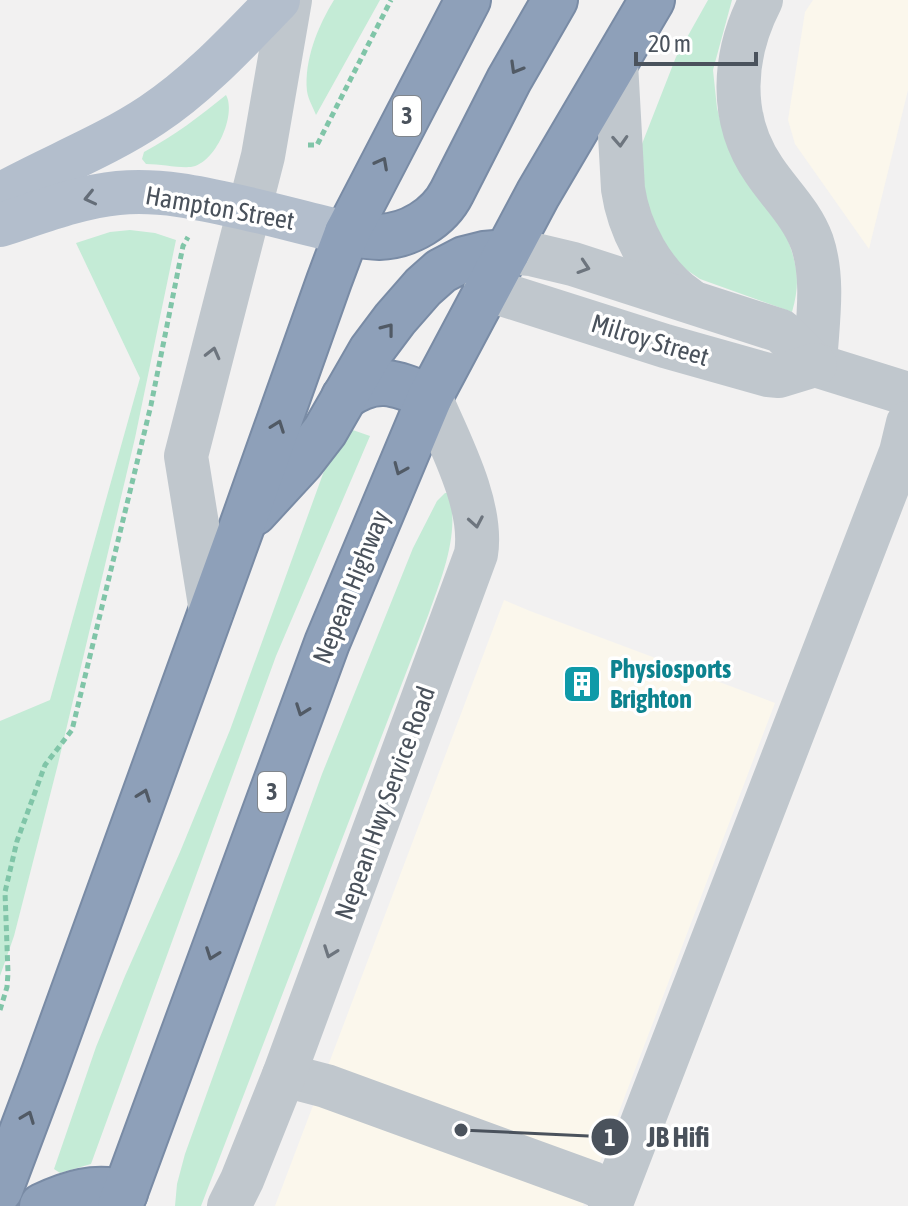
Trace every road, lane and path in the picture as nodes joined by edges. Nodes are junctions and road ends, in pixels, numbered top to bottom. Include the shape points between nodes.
1 (278, 0) edge
2 (290, 0) edge
3 (468, 0) edge
4 (555, 0) edge
5 (609, 0) edge
6 (652, 0) edge
7 (761, 0) edge
8 (623, 51) junction
9 (0, 195) edge
10 (250, 209) junction
11 (0, 225) edge
12 (347, 233) junction
13 (185, 241) dead end
14 (497, 270) junction
15 (441, 271) junction
16 (692, 302) junction
17 (815, 365) junction
18 (908, 394) edge
19 (344, 397) junction
20 (430, 397) junction
21 (908, 423) edge
22 (242, 526) junction
23 (211, 611) junction
24 (0, 1010) edge
25 (284, 1075) junction
26 (0, 1190) edge
27 (612, 1199) edge
28 (126, 1202) edge
29 (42, 1206) edge
30 (229, 1206) edge

1 - 9 main road via 225,55 161,109
2 - 10 street
12 -> 3 highway, 3
4 -> 12 highway via 441,209 392,235
5 - 8 highway
6 - 8 highway, Nepean Highway / 3
7 - 17 street via 743,44 738,102 759,162 794,208 817,258
8 - 14 highway, Nepean Highway / 3
8 -> 16 street via 623,189 630,218 660,273
10 -> 11 main road, Hampton Street via 180,195 127,192 76,201
10 - 12 main road, Hampton Street
23 -> 10 street via 186,456
12 - 15 highway
22 -> 12 highway, 3
13 - 24 path via 72,730 45,765 14,854 5,892 8,973
14 - 15 highway
14 -> 16 street, Milroy Street via 531,254
14 - 17 street, Milroy Street via 665,346 768,375
14 - 20 highway, Nepean Highway / 3
19 -> 15 highway via 379,339
16 - 17 street, Milroy Street via 781,331
17 - 18 street, Milroy Street
19 - 20 highway via 386,382
19 - 22 highway via 314,447
20 -> 25 street, Nepean Hwy Service Road via 474,511 476,554
20 -> 28 highway, Nepean Highway / 3 via 327,643
21 - 27 street
22 - 23 highway, 3
26 -> 23 highway, 3
25 - 27 street via 577,1177
25 - 30 street, Nepean Hwy Service Road
28 - 29 highway via 109,1189 84,1190

